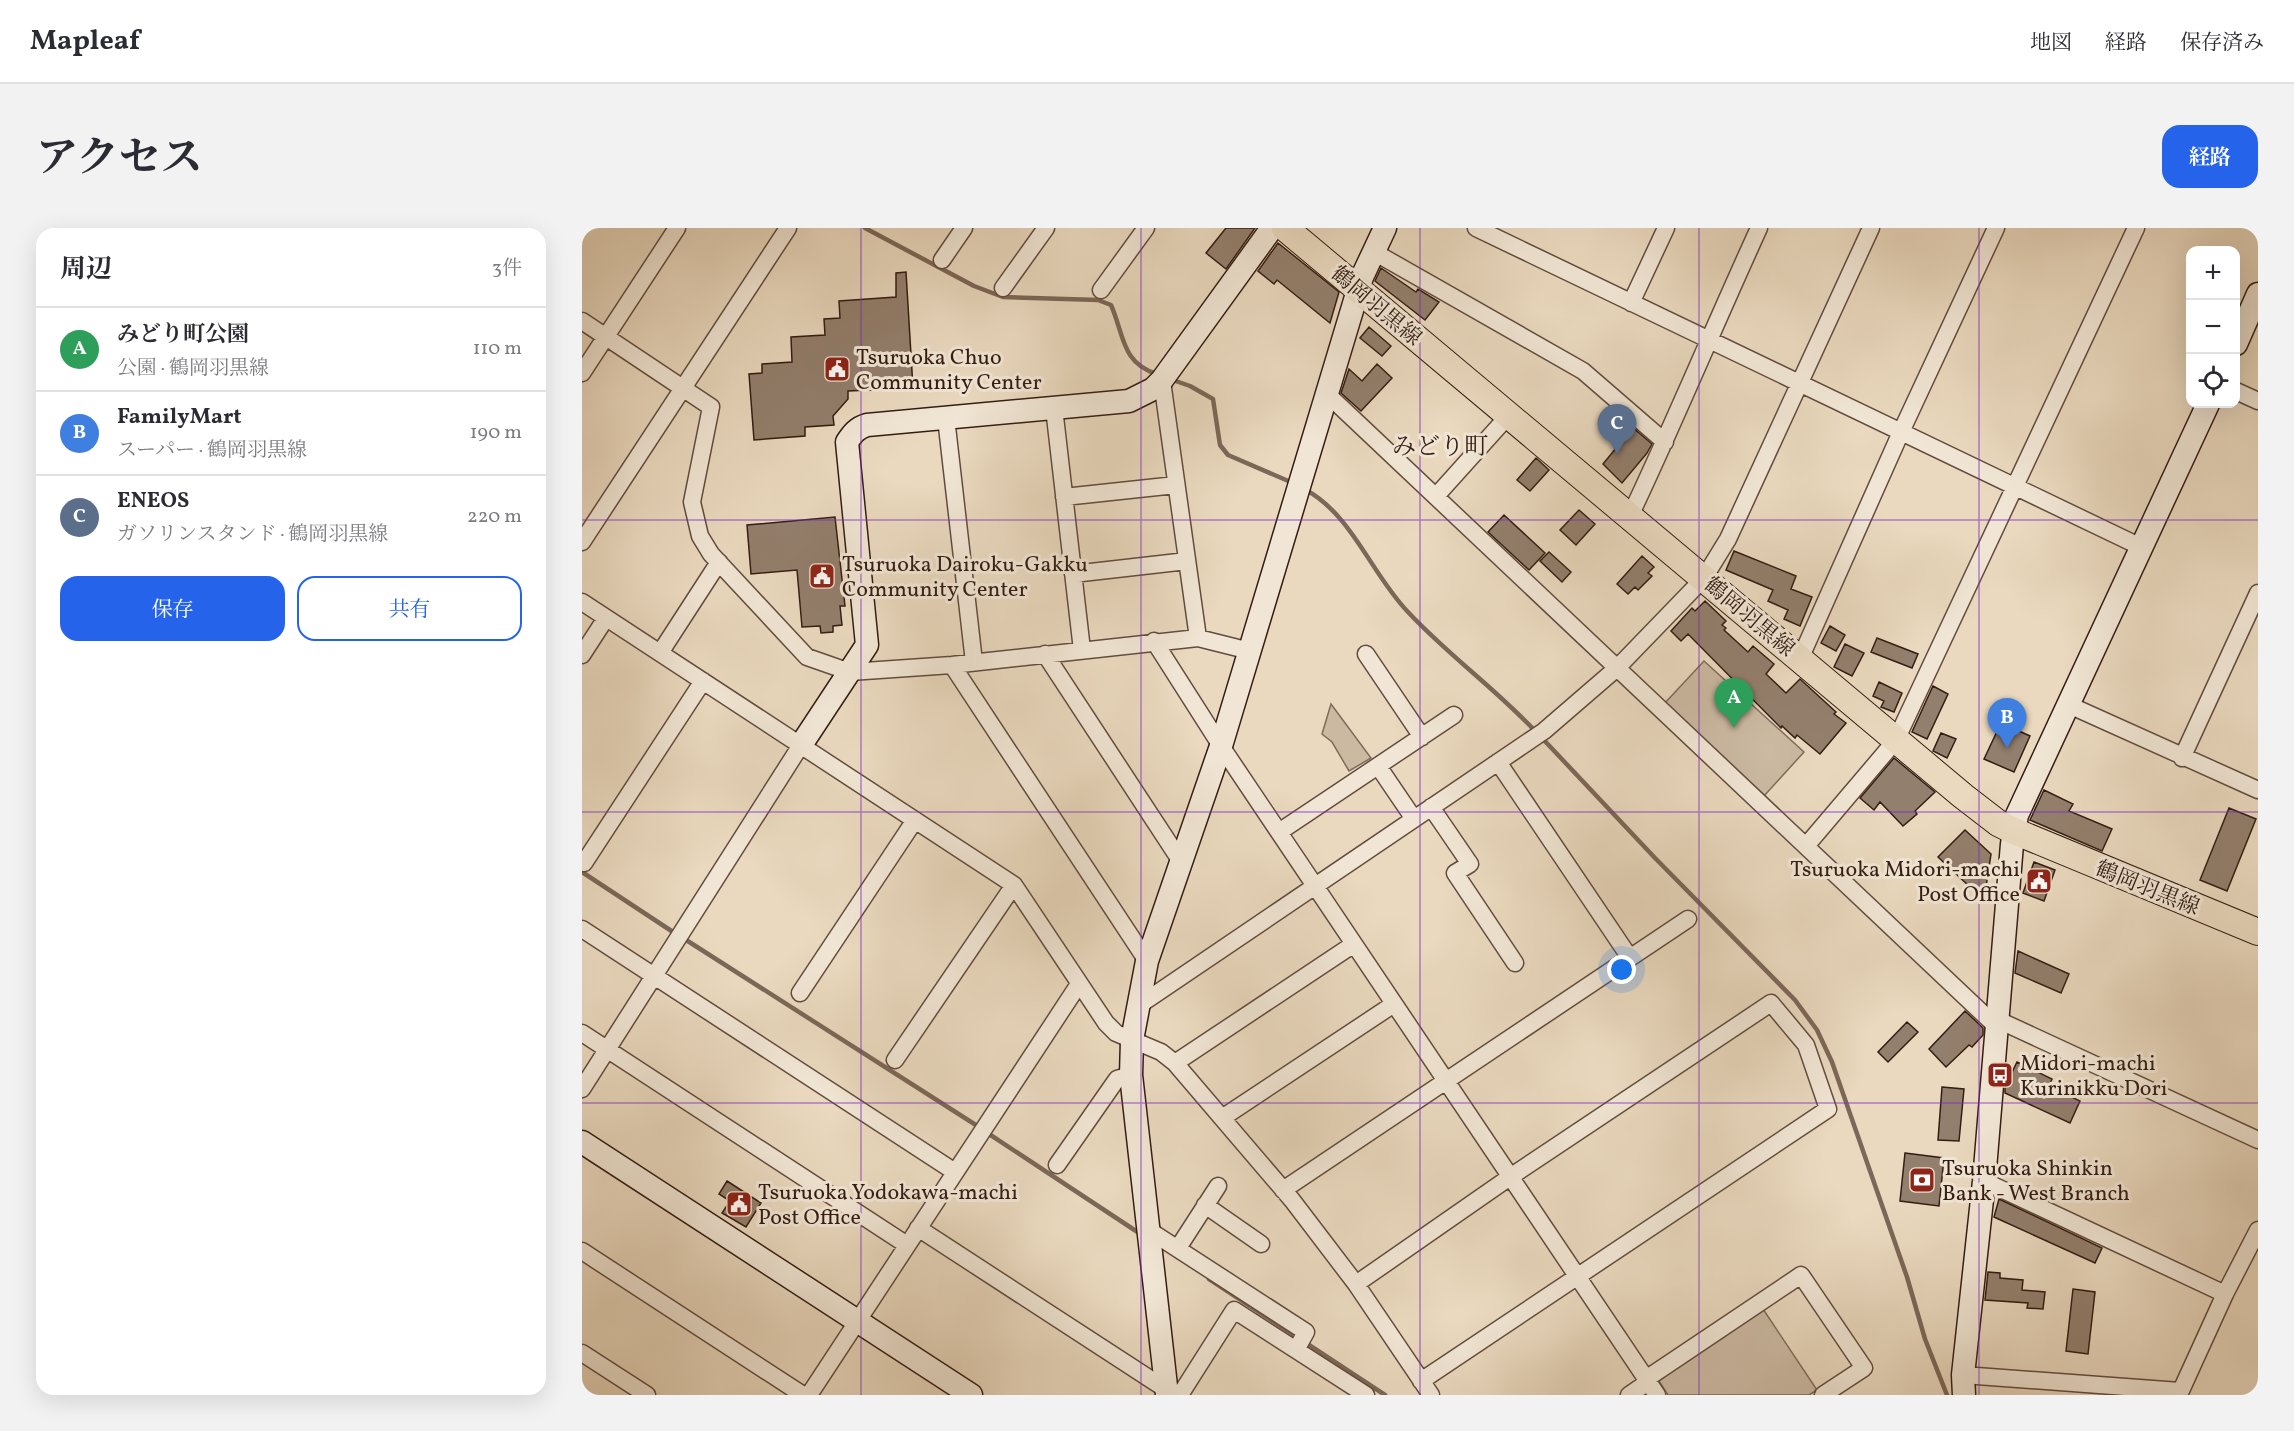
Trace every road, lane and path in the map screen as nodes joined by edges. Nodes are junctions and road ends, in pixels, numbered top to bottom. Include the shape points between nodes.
1 (677, 228) edge
2 (788, 228) edge
3 (964, 228) edge
4 (1046, 228) edge
5 (1146, 228) edge
6 (1272, 228) edge
7 (1285, 228) edge
8 (1385, 228) edge
9 (1476, 228) edge
10 (1666, 228) edge
11 (1759, 228) edge
12 (1871, 228) edge
13 (1996, 228) edge
14 (2136, 228) edge
15 (1374, 252) junction
16 (942, 260) dead end
17 (1003, 288) dead end
18 (1101, 290) dead end
19 (1359, 290) junction
20 (2258, 294) edge
21 (1632, 303) junction
22 (582, 321) edge
23 (2240, 333) edge
24 (606, 337) junction
25 (1708, 340) junction
26 (582, 373) edge
27 (1165, 376) junction
28 (1798, 383) junction
29 (683, 388) junction
30 (1326, 393) junction
31 (2240, 393) edge
32 (2258, 401) edge
33 (1054, 408) junction
34 (2206, 408) edge
35 (1509, 415) junction
36 (946, 418) junction
37 (1901, 432) junction
38 (1665, 442) junction
39 (1176, 485) junction
40 (2016, 487) junction
41 (1437, 495) junction
42 (1064, 497) junction
43 (1630, 516) junction
44 (582, 542) edge
45 (2141, 547) junction
46 (1187, 561) junction
47 (719, 562) junction
48 (1073, 574) junction
49 (1704, 578) junction
50 (2258, 593) edge
51 (582, 602) edge
52 (606, 618) junction
53 (1198, 638) junction
54 (1154, 641) junction
55 (1082, 650) junction
56 (1250, 651) junction
57 (660, 653) junction
58 (1045, 654) junction
59 (1366, 654) dead end
60 (582, 655) edge
61 (1800, 659) junction
62 (974, 662) junction
63 (952, 665) junction
64 (1617, 668) junction
65 (850, 672) junction
66 (703, 681) junction
67 (2069, 705) junction
68 (1454, 715) dead end
69 (1422, 737) junction
70 (1896, 740) junction
71 (801, 745) junction
72 (1221, 746) junction
73 (2182, 758) junction
74 (1498, 762) junction
75 (1378, 766) junction
76 (2258, 790) edge
77 (1431, 807) junction
78 (1414, 819) junction
79 (915, 820) junction
80 (2014, 831) junction
81 (1279, 832) junction
82 (1806, 846) junction
83 (1180, 860) junction
84 (584, 863) dead end
85 (1014, 885) junction
86 (1314, 885) junction
87 (1688, 919) dead end
88 (582, 929) edge
89 (2258, 932) edge
90 (1354, 944) junction
91 (1630, 958) junction
92 (1147, 961) junction
93 (1515, 963) dead end
94 (655, 977) junction
95 (1079, 984) junction
96 (800, 993) dead end
97 (1394, 1004) junction
98 (1138, 1006) junction
99 (1996, 1023) junction
100 (582, 1034) edge
101 (1132, 1040) junction
102 (608, 1050) junction
103 (895, 1060) dead end
104 (1175, 1063) junction
105 (1131, 1075) junction
106 (1446, 1081) junction
107 (582, 1089) edge
108 (1222, 1118) junction
109 (2258, 1140) edge
110 (582, 1142) edge
111 (1057, 1165) dead end
112 (955, 1172) junction
113 (1510, 1177) junction
114 (1984, 1181) junction
115 (1218, 1185) dead end
116 (1283, 1190) junction
117 (1205, 1205) junction
118 (918, 1228) junction
119 (1147, 1229) junction
120 (2258, 1230) edge
121 (1262, 1244) dead end
122 (907, 1245) junction
123 (1178, 1248) junction
124 (582, 1251) edge
125 (1577, 1276) junction
126 (1356, 1284) junction
127 (2226, 1294) junction
128 (858, 1320) junction
129 (1296, 1350) junction
130 (582, 1353) edge
131 (1421, 1381) junction
132 (1650, 1385) edge
133 (1964, 1385) edge
134 (1171, 1393) edge
135 (2180, 1393) edge
136 (647, 1395) edge
137 (803, 1395) edge
138 (809, 1395) edge
139 (971, 1395) edge
140 (1366, 1395) edge
141 (1431, 1395) edge
142 (1629, 1395) edge
143 (1823, 1395) edge

1 - 24 street
2 - 29 street
3 - 16 street
4 - 17 street
5 - 18 street
6 - 27 street
7 - 19 main road, 鶴岡羽黒線
8 - 15 street
9 - 21 street
10 - 21 street
11 - 25 street
12 - 28 street
13 - 37 street
14 - 40 street
15 - 19 street
15 - 38 street via 1582,371
19 - 30 street
19 - 35 main road, 鶴岡羽黒線
20 - 23 street
21 - 25 street
22 - 24 street
24 - 26 street
24 - 29 street
25 - 28 street
25 - 38 street
27 - 33 street via 1141,397 1129,401
27 - 39 street
28 - 37 street
28 - 49 street via 1728,539
29 - 44 street
29 - 47 street via 711,406 692,502 700,536
30 - 41 street
30 - 56 street
31 - 32 street
33 - 36 street
33 - 42 street
34 - 45 street
35 - 41 street
35 - 43 main road, 鶴岡羽黒線
36 - 62 street
36 - 65 street via 867,425 847,442 867,645
37 - 40 street
37 - 61 street
38 - 43 street
39 - 42 street
39 - 46 street
40 - 45 street
40 - 70 street
41 - 64 street
42 - 48 street
43 - 49 main road, 鶴岡羽黒線
45 - 67 street
46 - 48 street
46 - 53 street
47 - 57 street
47 - 65 street via 807,657
48 - 55 street
49 - 61 main road, 鶴岡羽黒線
49 - 64 street
50 - 73 street
51 - 52 street
52 - 57 street
52 - 60 street
53 - 54 street
53 - 56 street
54 - 55 street
54 - 72 street
55 - 58 street
56 - 72 street
57 - 66 street
58 - 62 street
58 - 83 street
59 - 69 street
61 - 70 main road, 鶴岡羽黒線
62 - 63 street
63 - 65 street
63 - 92 street
64 - 74 street via 1537,736
64 - 82 street
65 - 71 street
66 - 71 street
66 - 84 street
67 - 73 street
67 - 80 street
68 - 69 street
69 - 75 street
70 - 80 main road, 鶴岡羽黒線 via 1998,823
70 - 82 street
71 - 79 street
71 - 94 street
72 - 81 street
72 - 83 street
73 - 76 street
74 - 77 street
74 - 91 street
75 - 78 street
75 - 81 street
77 - 78 street
77 - 93 street via 1470,864 1455,873
78 - 86 street
79 - 85 street
79 - 96 street
80 - 89 main road, 鶴岡羽黒線
80 - 99 street
81 - 86 street
82 - 99 street
83 - 92 street
85 - 95 street
85 - 103 street
86 - 90 street
86 - 98 street
87 - 91 street
88 - 94 street
90 - 97 street
90 - 104 street
91 - 106 street
92 - 98 street
94 - 102 street
94 - 112 street
95 - 101 street via 1116,1034
95 - 112 street
97 - 106 street
97 - 108 street
98 - 101 street
99 - 109 street
99 - 114 street
100 - 102 street
101 - 104 street via 1161,1052
101 - 105 street
102 - 107 street
102 - 122 street
104 - 108 street
105 - 111 street via 1117,1079
105 - 119 street
106 - 113 street
106 - 116 street
108 - 116 street
110 - 128 street
112 - 118 street
113 - 125 street
113 - 125 street via 1771,1003 1806,1045 1828,1109
113 - 126 street
114 - 127 street
114 - 133 street
115 - 117 street
116 - 126 street
117 - 121 street
117 - 123 street
118 - 122 street
118 - 134 street
119 - 123 street
119 - 134 street
120 - 127 street
122 - 128 street
123 - 129 street via 1306,1332
124 - 137 street
125 - 131 street
125 - 132 street
126 - 131 street
127 - 135 street
128 - 138 street
128 - 139 street
129 - 134 street via 1234,1310
129 - 140 street
130 - 136 street
131 - 141 street
132 - 142 street
132 - 143 street via 1801,1275 1864,1368
133 - 135 street

